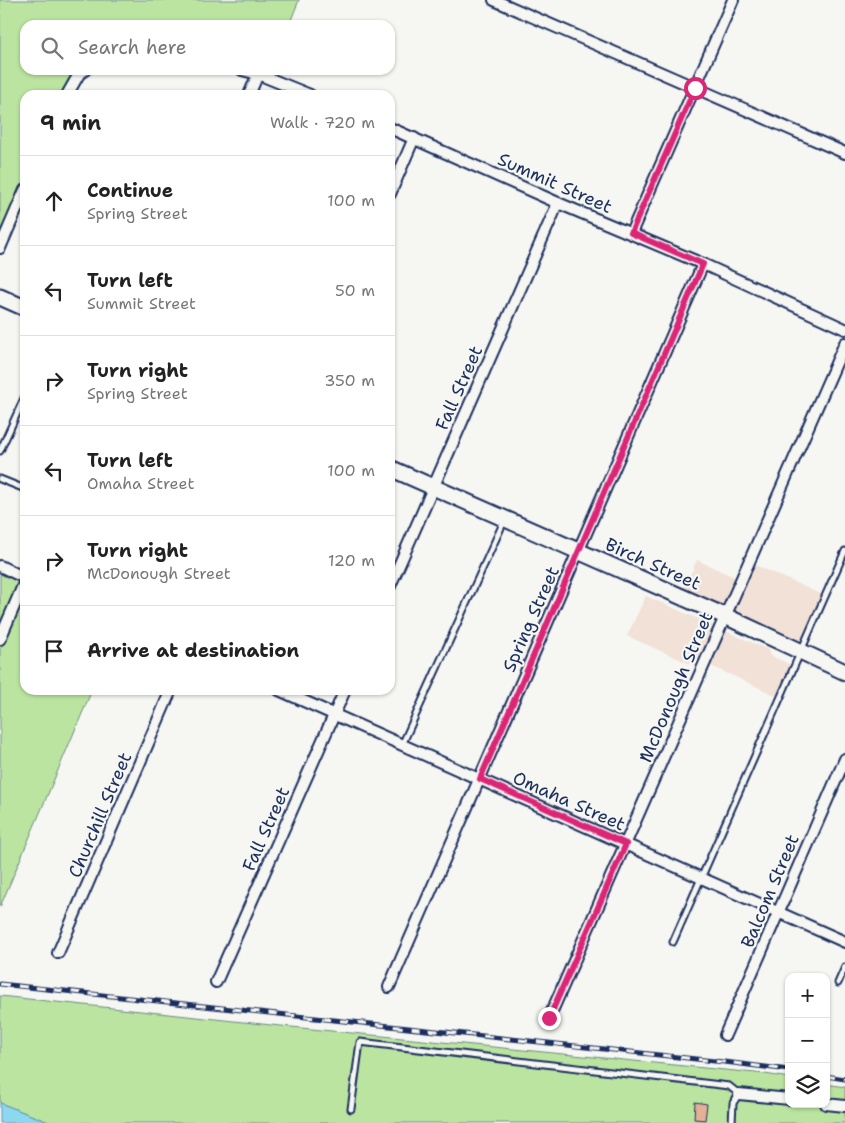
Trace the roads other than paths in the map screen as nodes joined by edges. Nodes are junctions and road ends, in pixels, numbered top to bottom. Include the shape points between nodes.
1 (494, 0) edge
2 (734, 0) edge
3 (80, 75) edge
4 (258, 75) edge
5 (260, 75) edge
6 (695, 88) junction
7 (70, 90) edge
8 (251, 90) edge
9 (298, 90) edge
10 (395, 130) edge
11 (414, 138) junction
12 (845, 153) edge
13 (395, 182) edge
14 (20, 202) edge
15 (558, 203) junction
16 (631, 233) junction
17 (0, 248) edge
18 (703, 264) junction
19 (0, 296) edge
20 (20, 306) edge
21 (845, 328) edge
22 (845, 343) edge
23 (20, 407) edge
24 (0, 451) edge
25 (395, 470) edge
26 (0, 479) edge
27 (433, 487) junction
28 (20, 488) edge
29 (505, 519) junction
30 (845, 551) edge
31 (578, 552) junction
32 (0, 566) edge
33 (395, 574) edge
34 (20, 576) edge
35 (20, 591) edge
36 (724, 616) junction
37 (0, 640) edge
38 (801, 652) junction
39 (845, 672) edge
40 (169, 695) edge
41 (289, 695) edge
42 (343, 695) edge
43 (334, 715) junction
44 (402, 745) junction
45 (845, 759) edge
46 (480, 779) junction
47 (626, 844) junction
48 (702, 879) junction
49 (778, 913) junction
50 (673, 942) dead end
51 (845, 942) edge
52 (58, 953) dead end
53 (845, 967) edge
54 (216, 982) dead end
55 (838, 983) dead end
56 (389, 987) dead end
57 (549, 1018) dead end
58 (725, 1035) dead end
59 (739, 1094) junction
60 (785, 1100) edge
61 (830, 1104) edge
62 (845, 1106) edge
63 (351, 1109) dead end
64 (732, 1123) edge

1 - 6 street
2 - 6 street
3 - 7 street
4 - 8 street
5 - 9 street
6 - 12 street
6 - 16 street
10 - 11 street, Summit Street
11 - 13 street
11 - 15 street, Summit Street
14 - 17 street
15 - 16 street, Summit Street
15 - 27 street, Fall Street
16 - 18 street, Summit Street
18 - 21 street, Summit Street
18 - 31 street, Spring Street
19 - 20 main road
22 - 36 street, McDonough Street
23 - 24 lane
25 - 27 main road, Birch Street
26 - 28 lane
27 - 29 main road, Birch Street
27 - 33 street, Fall Street
29 - 31 main road, Birch Street
29 - 44 lane
30 - 38 lane
31 - 36 main road, Birch Street
31 - 46 street, Spring Street
32 - 34 street
35 - 37 street
36 - 38 main road, Birch Street
36 - 47 street, McDonough Street
38 - 39 main road, Birch Street
38 - 48 lane
40 - 52 street, Churchill Street
41 - 43 street, Omaha Street
42 - 43 street, Fall Street
43 - 44 street, Omaha Street
43 - 54 street, Fall Street
44 - 46 street, Omaha Street
45 - 49 street, Balcom Street
46 - 47 street, Omaha Street
46 - 56 street, Spring Street
47 - 48 street, Omaha Street
47 - 57 street, McDonough Street
48 - 49 street, Omaha Street
48 - 50 lane
49 - 51 street, Omaha Street
49 - 58 street, Balcom Street
53 - 55 lane
59 - 60 street
59 - 63 lane via 728,1086 360,1042
59 - 64 lane via 733,1103
61 - 62 street

